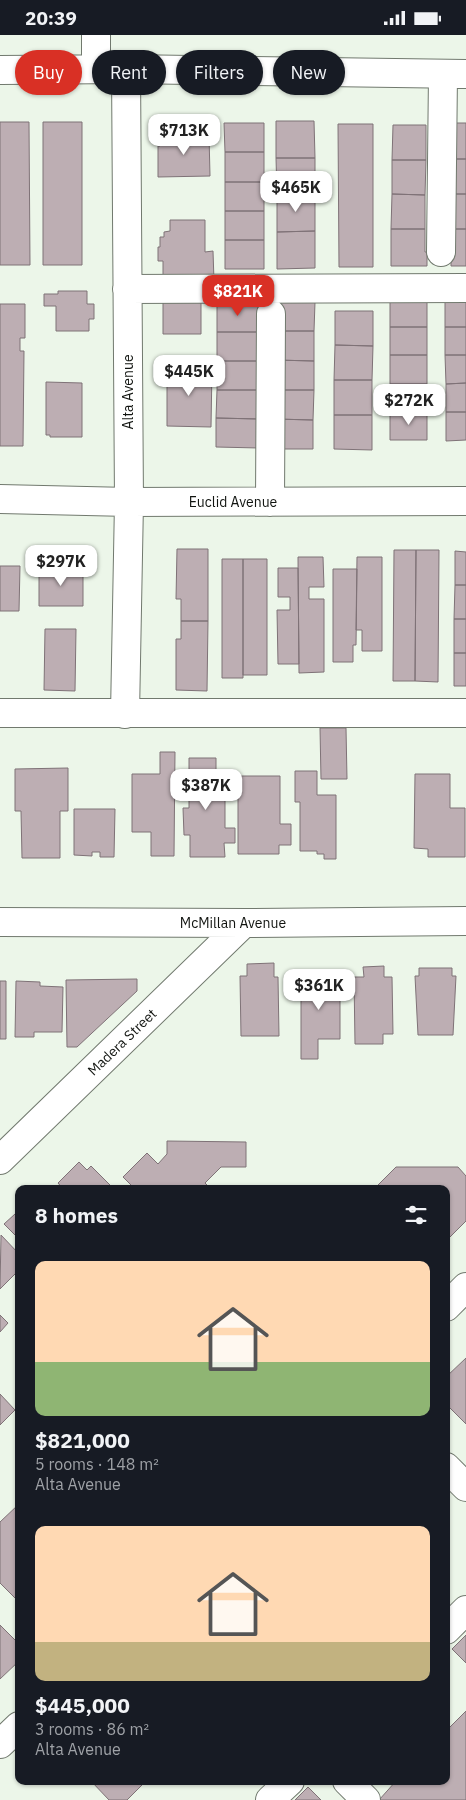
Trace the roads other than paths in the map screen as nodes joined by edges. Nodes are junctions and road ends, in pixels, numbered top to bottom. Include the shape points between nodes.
1 (96, 35) edge
2 (96, 50) edge
3 (92, 69) edge
4 (0, 70) edge
5 (166, 70) edge
6 (455, 74) edge
7 (126, 95) edge
8 (441, 252) dead end
9 (466, 288) edge
10 (127, 289) junction
11 (271, 314) dead end
12 (0, 499) edge
13 (466, 501) edge
14 (129, 502) junction
15 (270, 502) junction
16 (0, 713) edge
17 (466, 713) edge
18 (125, 714) junction
19 (466, 921) edge
20 (0, 922) edge
21 (244, 923) junction
22 (6, 1147) edge
23 (466, 1287) edge
24 (450, 1303) edge
25 (450, 1471) edge
26 (466, 1487) edge
27 (466, 1611) edge
28 (450, 1626) edge
29 (15, 1730) edge
30 (0, 1744) edge
31 (286, 1785) edge
32 (351, 1785) edge
33 (270, 1800) edge
34 (366, 1800) edge

1 - 2 street
3 - 4 street
5 - 6 street
6 - 8 street
7 - 10 street, Alta Avenue
9 - 10 street
10 - 14 street, Alta Avenue
11 - 15 street
12 - 14 street, Euclid Avenue
13 - 15 street, Euclid Avenue
14 - 15 street, Euclid Avenue
14 - 18 street, Alta Avenue
16 - 18 street
17 - 18 street
19 - 21 street, McMillan Avenue
20 - 21 street, McMillan Avenue
21 - 22 street, Madera Street
23 - 24 street
25 - 26 street
27 - 28 street
29 - 30 street
31 - 33 street
32 - 34 street

